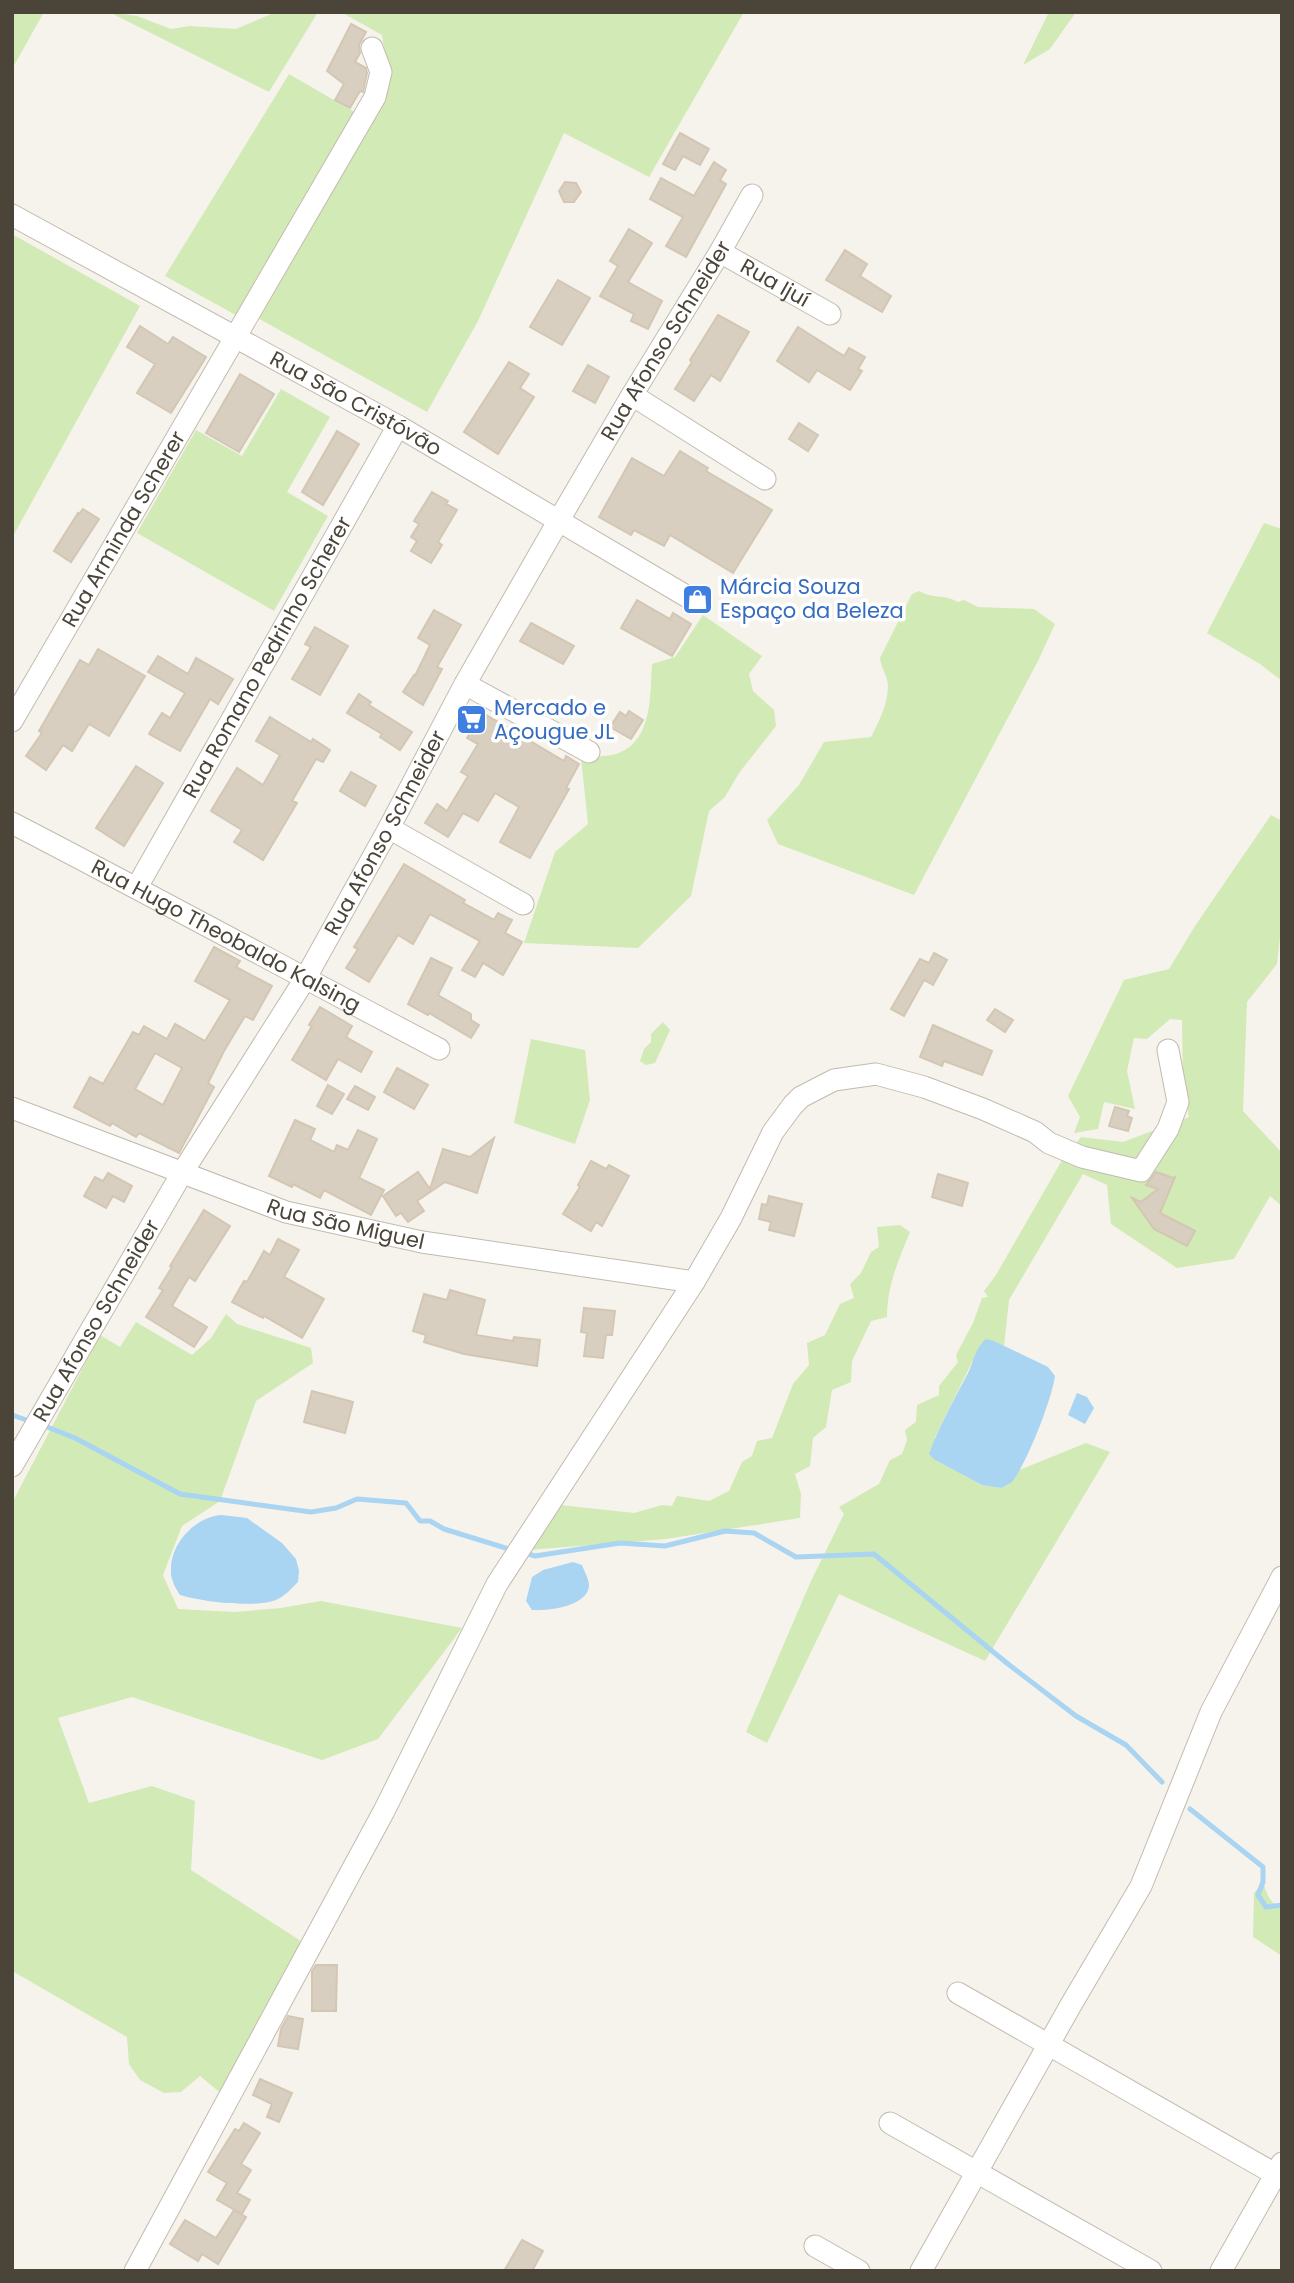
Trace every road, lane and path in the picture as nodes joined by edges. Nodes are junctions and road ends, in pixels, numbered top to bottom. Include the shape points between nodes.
1 (372, 48) dead end
2 (752, 195) dead end
3 (12, 215) edge
4 (720, 252) junction
5 (830, 314) dead end
6 (237, 337) junction
7 (632, 395) junction
8 (398, 426) junction
9 (765, 479) dead end
10 (559, 520) junction
11 (693, 600) dead end
12 (465, 684) junction
13 (12, 721) edge
14 (589, 752) dead end
15 (12, 823) edge
16 (389, 828) junction
17 (136, 887) junction
18 (523, 904) dead end
19 (305, 979) junction
20 (439, 1049) dead end
21 (1167, 1050) dead end
22 (12, 1108) edge
23 (182, 1173) junction
24 (694, 1282) junction
25 (12, 1466) edge
26 (1282, 1577) edge
27 (958, 1993) dead end
28 (1049, 2045) junction
29 (890, 2123) dead end
30 (977, 2172) junction
31 (1280, 2172) edge
32 (815, 2246) dead end
33 (135, 2271) edge
34 (859, 2271) edge
35 (922, 2271) edge
36 (1151, 2271) edge
37 (1221, 2271) edge

1 - 6 street, Rua Arminda Scherer via 381,72 375,97
2 - 4 street, Rua Afonso Schneider
3 - 6 street, Rua São Cristóvão
4 - 5 street, Rua Ijuí
4 - 7 street, Rua Afonso Schneider
6 - 8 street, Rua São Cristóvão
6 - 13 street, Rua Arminda Scherer
7 - 9 street
7 - 10 street, Rua Afonso Schneider
8 - 10 street, Rua São Cristóvão
8 - 17 street, Rua Romano Pedrinho Scherer
10 - 11 street, Rua São Cristóvão
10 - 12 street, Rua Afonso Schneider
12 - 14 street
12 - 16 street, Rua Afonso Schneider
15 - 17 street, Rua Hugo Theobaldo Kalsing
16 - 18 street
16 - 19 street, Rua Afonso Schneider
17 - 19 street, Rua Hugo Theobaldo Kalsing
19 - 20 street, Rua Hugo Theobaldo Kalsing
19 - 23 street, Rua Afonso Schneider
21 - 24 street via 1178,1102 1168,1129 1141,1171 1082,1157 925,1087 877,1074 834,1080 801,1097 773,1132
22 - 23 street, Rua São Miguel
23 - 24 street, Rua São Miguel via 286,1212 422,1241
23 - 25 street, Rua Afonso Schneider
24 - 33 street via 497,1584 384,1811
26 - 28 street via 1212,1712 1141,1886
27 - 28 street
28 - 30 street
28 - 31 street
29 - 30 street
30 - 35 street
30 - 36 street
31 - 37 street
32 - 34 street

